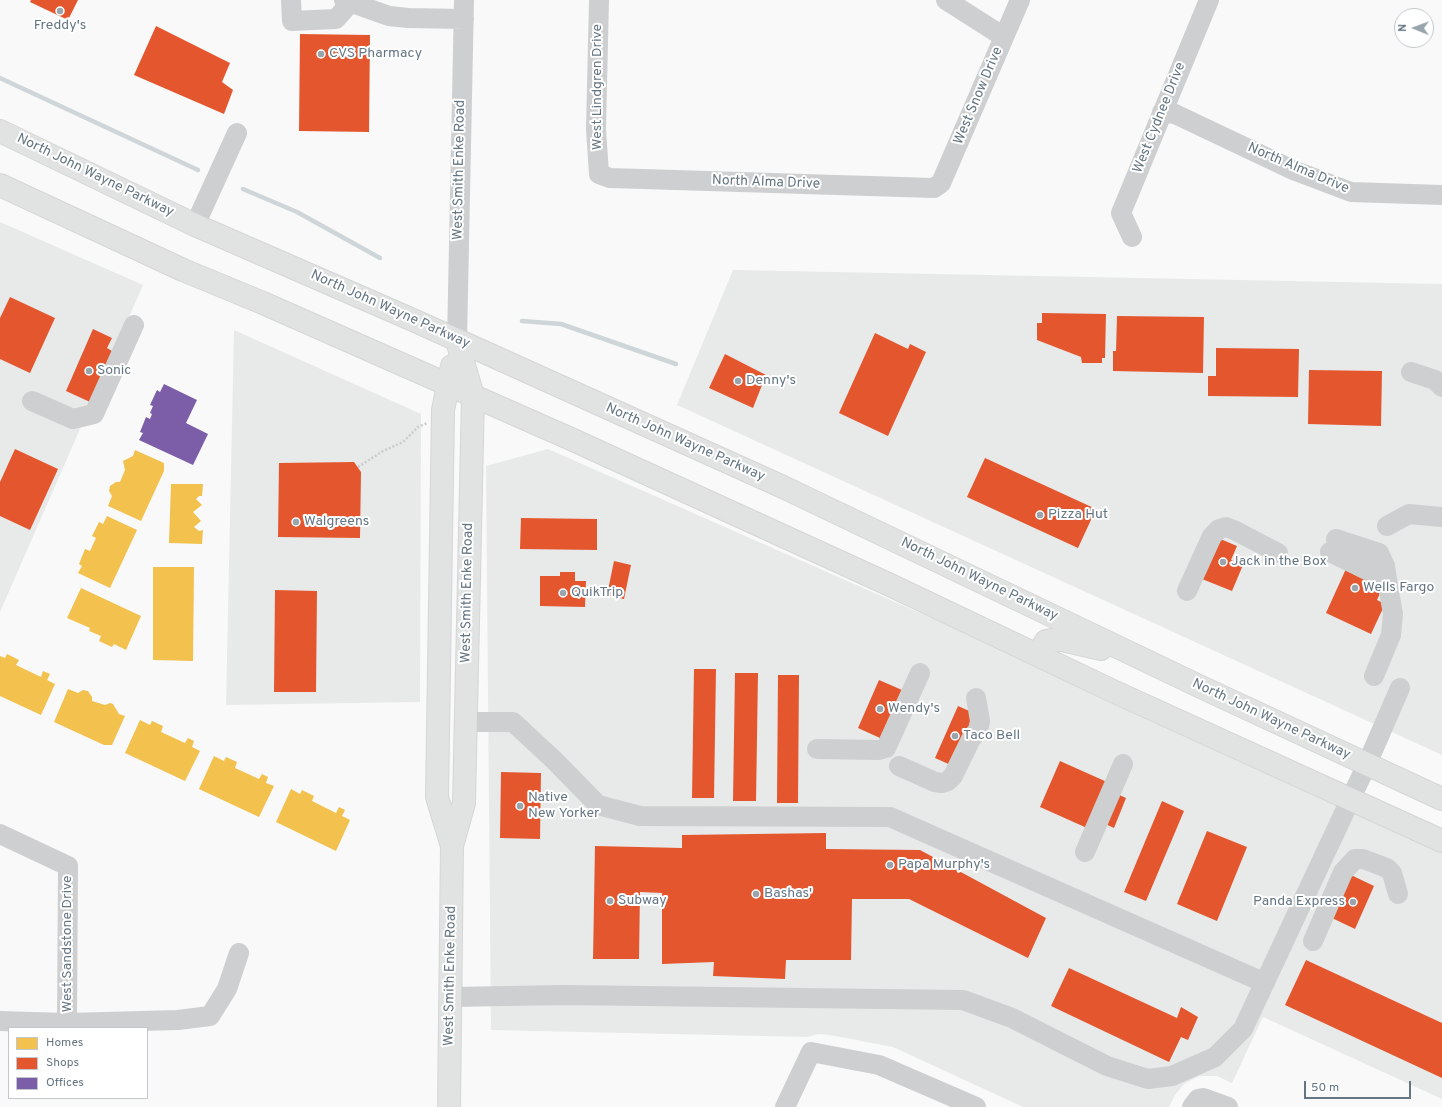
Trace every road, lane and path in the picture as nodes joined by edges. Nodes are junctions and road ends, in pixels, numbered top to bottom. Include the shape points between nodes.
1 (292, 0) edge
2 (599, 0) edge
3 (946, 0) edge
4 (1020, 0) edge
5 (1209, 0) edge
6 (348, 1) edge
7 (389, 8) edge
8 (464, 10) edge
9 (1004, 37) junction
10 (1162, 112) junction
11 (0, 131) edge
12 (237, 133) dead end
13 (599, 174) joint
14 (0, 185) edge
15 (934, 188) joint
16 (1442, 195) edge
17 (195, 225) junction
18 (1132, 236) dead end
19 (134, 325) dead end
20 (457, 341) junction
21 (1411, 372) dead end
22 (448, 385) junction
23 (1442, 386) edge
24 (473, 396) junction
25 (32, 401) dead end
26 (431, 422) dead end
27 (358, 467) dead end
28 (1442, 517) edge
29 (1387, 526) dead end
30 (1333, 546) dead end
31 (1278, 553) dead end
32 (1187, 591) dead end
33 (440, 609) junction
34 (1038, 654) junction
35 (1139, 658) junction
36 (920, 673) dead end
37 (1374, 676) dead end
38 (1400, 688) dead end
39 (976, 698) dead end
40 (465, 722) junction
41 (817, 749) dead end
42 (1123, 764) dead end
43 (1367, 764) junction
44 (899, 766) dead end
45 (1442, 799) edge
46 (1350, 800) junction
47 (0, 834) edge
48 (1442, 842) edge
49 (452, 846) junction
50 (1085, 852) dead end
51 (1398, 894) dead end
52 (1313, 941) dead end
53 (239, 953) dead end
54 (1265, 983) junction
55 (451, 997) junction
56 (0, 1021) edge
57 (67, 1023) junction
58 (1220, 1103) edge
59 (449, 1107) edge
60 (785, 1107) edge
61 (976, 1107) edge
62 (1192, 1107) edge

1 - 6 street via 292,21 336,19
2 - 13 street, West Lindgren Drive via 596,129
3 - 9 street
4 - 9 street, West Snow Drive
5 - 10 street, West Cydnee Drive
6 - 7 street
7 - 8 street via 408,18
8 - 20 street, West Smith Enke Road
9 - 15 street, West Snow Drive via 941,183
10 - 16 street, North Alma Drive via 1176,114 1293,170 1351,192
10 - 18 street, West Cydnee Drive via 1121,213
11 - 17 main road, North John Wayne Parkway
12 - 17 street
13 - 15 street, North Alma Drive via 610,178
14 - 22 main road via 183,270
17 - 20 main road, North John Wayne Parkway
19 - 25 street via 94,414 73,419
20 - 22 main road, West Smith Enke Road
20 - 24 main road, West Smith Enke Road
20 - 35 main road, North John Wayne Parkway via 790,490
21 - 23 street via 1435,380
22 - 24 main road
22 - 33 main road, West Smith Enke Road via 443,410
24 - 34 main road via 571,438
24 - 40 main road, West Smith Enke Road
26 - 27 path via 418,427 403,442
28 - 29 street via 1409,514
30 - 37 street via 1377,575 1388,586 1393,614 1391,636
31 - 32 street via 1234,530 1226,527 1219,529 1212,536
33 - 40 main road via 451,628 452,706 454,713
33 - 49 main road, West Smith Enke Road via 437,797
34 - 35 main road via 1046,642 1056,639
34 - 46 main road
35 - 43 main road, North John Wayne Parkway
36 - 41 street via 886,748
38 - 43 street
39 - 44 street via 980,721 978,730 948,781 935,782
40 - 49 main road, West Smith Enke Road via 464,803
40 - 54 street via 513,722 555,760 598,806 640,816 890,817
42 - 50 street
43 - 45 main road, North John Wayne Parkway
43 - 46 street, North John Wayne Parkway
46 - 48 main road
46 - 54 street, North John Wayne Parkway
47 - 57 street, West Sandstone Drive via 68,866
49 - 55 main road, West Smith Enke Road
51 - 52 street via 1392,873 1387,868 1363,859 1355,859 1343,872
53 - 57 street via 228,989 210,1016 178,1020
54 - 55 street, North John Wayne Parkway via 1243,1029 1215,1058 1172,1076 1148,1078 1107,1066 1012,1018 963,1000 564,995
55 - 59 main road, West Smith Enke Road
56 - 57 street
58 - 62 street via 1203,1098 1198,1099
60 - 61 street via 811,1052 879,1065

